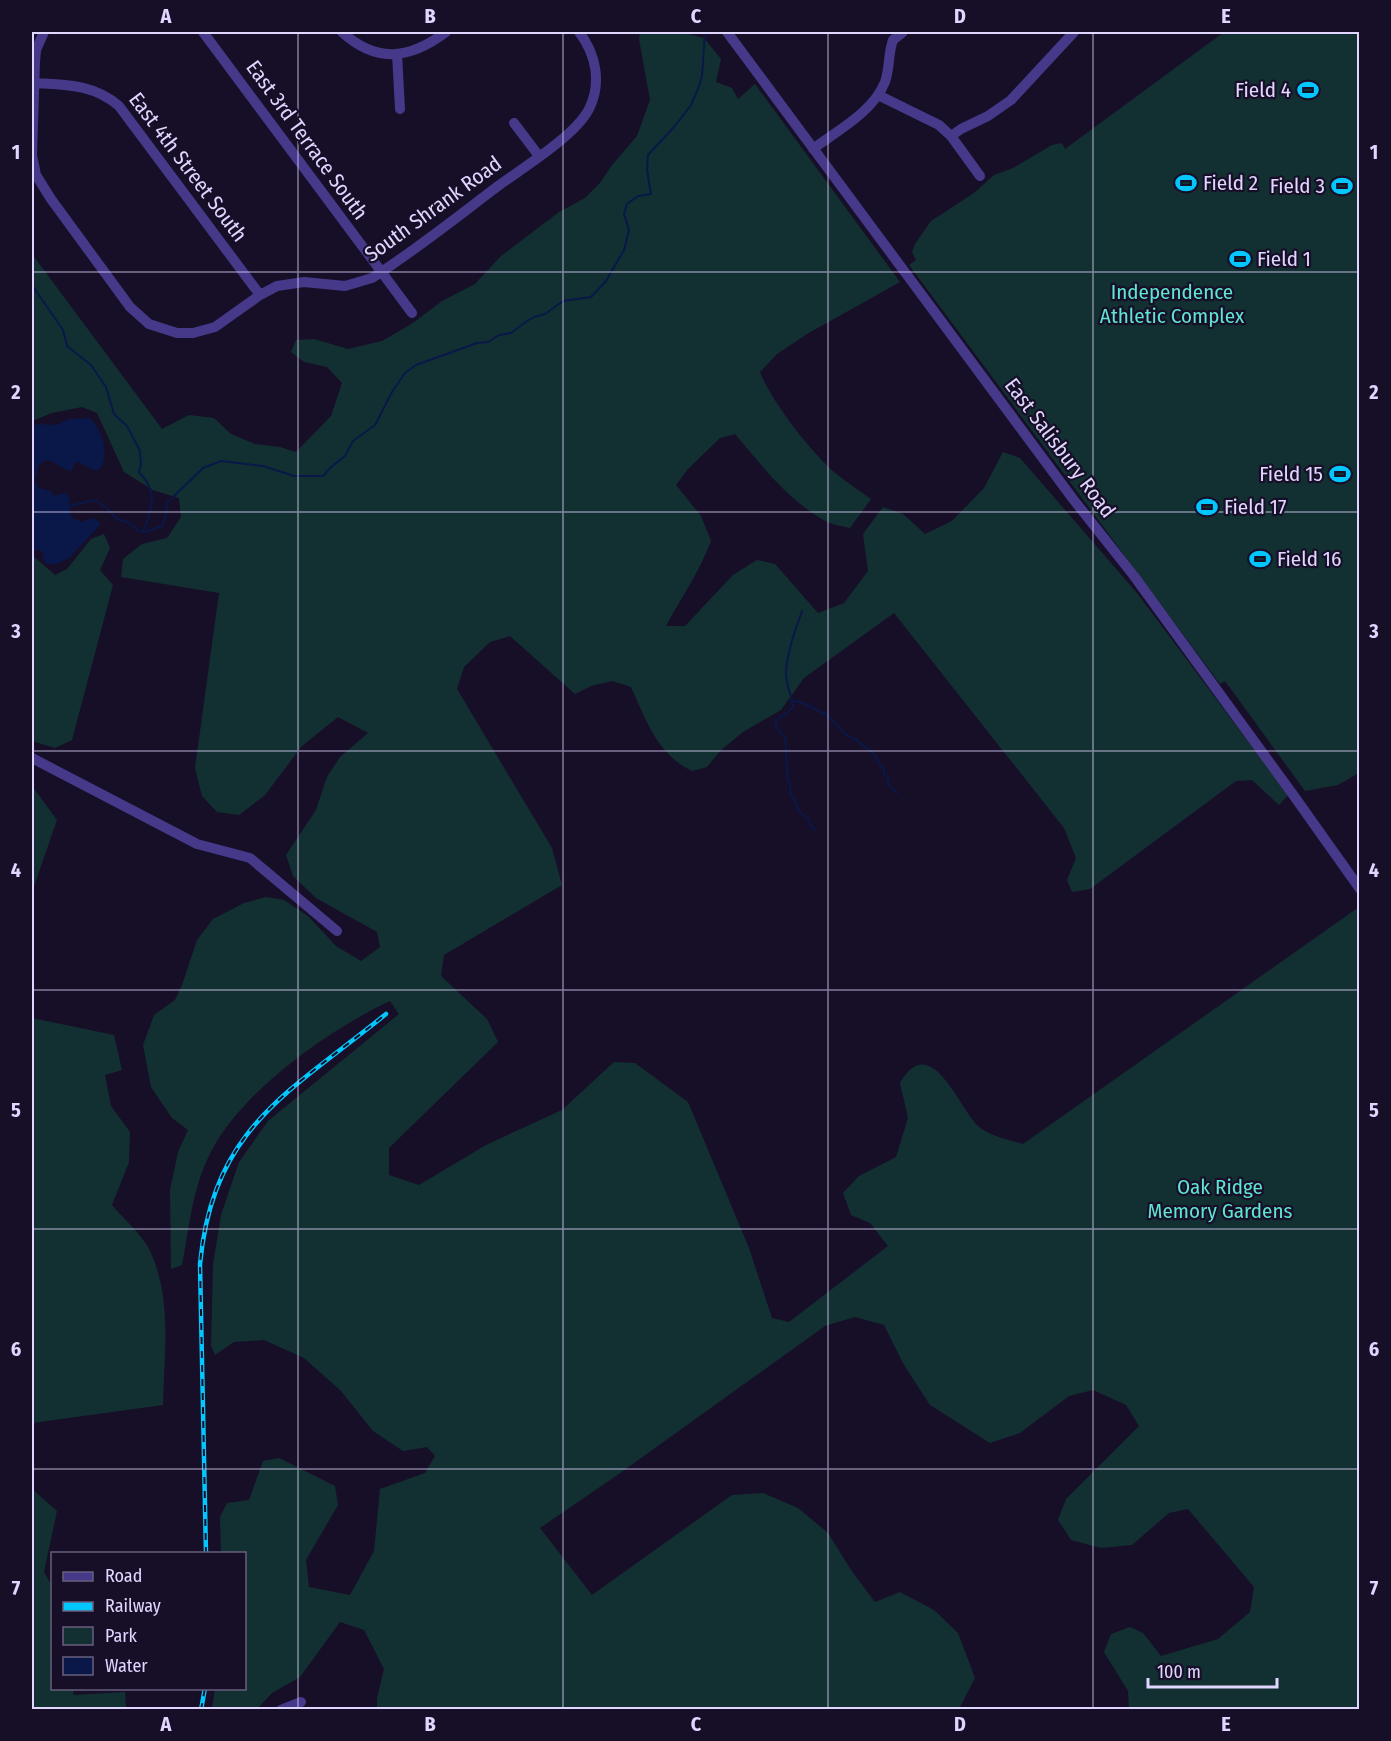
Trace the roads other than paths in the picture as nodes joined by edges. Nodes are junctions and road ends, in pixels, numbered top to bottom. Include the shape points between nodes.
1 (44, 32) edge
2 (202, 32) edge
3 (342, 32) edge
4 (446, 32) edge
5 (579, 32) edge
6 (727, 32) edge
7 (903, 32) edge
8 (1074, 32) edge
9 (890, 36) edge
10 (397, 54) junction
11 (34, 83) junction
12 (878, 95) junction
13 (400, 109) dead end
14 (514, 123) dead end
15 (951, 136) junction
16 (813, 149) junction
17 (539, 156) junction
18 (980, 176) dead end
19 (381, 272) junction
20 (260, 295) junction
21 (412, 314) dead end
22 (32, 758) edge
23 (1359, 889) edge
24 (338, 931) dead end
25 (301, 1702) dead end
26 (281, 1710) edge

1 - 11 street via 36,50
2 - 19 street, East 3rd Terrace South
3 - 10 street via 367,50
4 - 10 street via 415,51
5 - 17 street, South Shrank Road via 594,59 595,91 589,110 577,126
6 - 16 street, East Salisbury Road
7 - 9 street
8 - 15 street via 1011,100
9 - 12 street via 885,81
10 - 13 street
11 - 20 street, East 4th Street South via 83,86 100,92 119,106
11 - 20 street, South Shrank Road via 32,155 36,175 130,308 164,330 193,333 215,327
12 - 15 street via 939,125
12 - 16 street
14 - 17 street
15 - 18 street
16 - 23 street, East Salisbury Road via 1134,576
17 - 19 street, South Shrank Road
19 - 20 street, South Shrank Road via 356,284 293,282
19 - 21 street, East 3rd Terrace South
22 - 24 street via 197,844 250,858
25 - 26 street

